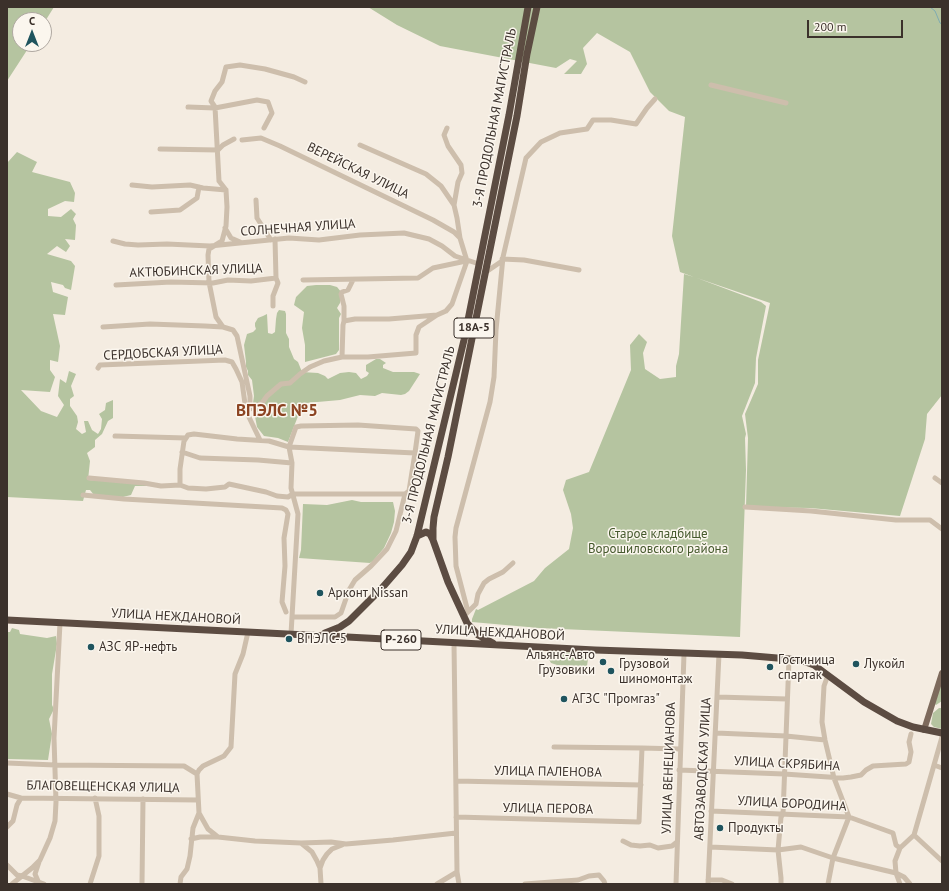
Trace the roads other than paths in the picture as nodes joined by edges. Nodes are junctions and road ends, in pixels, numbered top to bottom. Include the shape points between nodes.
1 (528, 7) edge
2 (537, 7) edge
3 (305, 82) dead end
4 (711, 85) dead end
5 (655, 99) dead end
6 (786, 103) dead end
7 (188, 106) dead end
8 (215, 108) junction
9 (264, 128) dead end
10 (447, 128) dead end
11 (234, 139) dead end
12 (242, 140) dead end
13 (360, 145) dead end
14 (160, 149) dead end
15 (218, 150) junction
16 (132, 185) dead end
17 (199, 187) junction
18 (226, 190) junction
19 (256, 200) dead end
20 (454, 205) junction
21 (151, 212) dead end
22 (225, 228) junction
23 (460, 238) junction
24 (273, 239) junction
25 (113, 240) dead end
26 (241, 243) junction
27 (215, 245) junction
28 (502, 260) junction
29 (467, 261) junction
30 (479, 264) junction
31 (579, 270) dead end
32 (486, 272) junction
33 (276, 278) junction
34 (303, 280) dead end
35 (353, 280) junction
36 (209, 282) junction
37 (116, 285) dead end
38 (273, 306) dead end
39 (437, 315) junction
40 (344, 321) junction
41 (103, 327) dead end
42 (223, 328) junction
43 (342, 357) junction
44 (98, 368) dead end
45 (246, 411) junction
46 (115, 436) dead end
47 (186, 438) junction
48 (260, 440) junction
49 (289, 447) junction
50 (182, 452) junction
51 (415, 453) junction
52 (292, 463) junction
53 (89, 478) dead end
54 (935, 478) dead end
55 (942, 483) edge
56 (180, 486) junction
57 (293, 494) junction
58 (405, 494) junction
59 (83, 495) dead end
60 (745, 508) dead end
61 (422, 514) junction
62 (434, 517) junction
63 (942, 529) edge
64 (417, 536) junction
65 (433, 540) junction
66 (513, 564) dead end
67 (286, 612) dead end
68 (465, 613) junction
69 (292, 617) junction
70 (7, 620) edge
71 (349, 621) junction
72 (60, 623) junction
73 (471, 629) junction
74 (248, 632) junction
75 (291, 634) junction
76 (316, 635) junction
77 (347, 637) junction
78 (454, 643) junction
79 (466, 644) junction
80 (499, 645) junction
81 (684, 654) junction
82 (719, 654) junction
83 (789, 659) junction
84 (942, 673) edge
85 (828, 675) junction
86 (717, 697) junction
87 (787, 699) junction
88 (924, 730) junction
89 (716, 733) junction
90 (942, 733) edge
91 (911, 734) dead end
92 (786, 736) junction
93 (942, 737) edge
94 (825, 740) junction
95 (554, 747) dead end
96 (642, 748) junction
97 (680, 749) junction
98 (7, 763) edge
99 (55, 765) junction
100 (934, 765) junction
101 (942, 768) edge
102 (679, 770) junction
103 (714, 771) junction
104 (197, 774) junction
105 (784, 774) junction
106 (834, 778) junction
107 (456, 781) junction
108 (640, 785) junction
109 (7, 794) edge
110 (21, 798) junction
111 (56, 798) junction
112 (95, 798) junction
113 (143, 799) junction
114 (198, 800) junction
115 (711, 811) junction
116 (199, 813) junction
117 (783, 814) junction
118 (849, 817) junction
119 (456, 818) junction
120 (7, 827) edge
121 (208, 829) junction
122 (456, 833) junction
123 (914, 835) junction
124 (205, 837) junction
125 (218, 837) junction
126 (191, 839) junction
127 (623, 842) dead end
128 (677, 842) junction
129 (301, 843) junction
130 (346, 844) junction
131 (710, 847) junction
132 (900, 848) junction
133 (778, 850) junction
134 (833, 858) junction
135 (40, 860) junction
136 (942, 861) edge
137 (7, 865) edge
138 (320, 868) junction
139 (457, 872) junction
140 (896, 873) junction
141 (22, 876) junction
142 (38, 881) junction
143 (708, 882) edge
144 (829, 883) edge
145 (12, 884) edge
146 (44, 884) edge
147 (90, 884) edge
148 (142, 884) edge
149 (180, 884) edge
150 (321, 884) edge
151 (437, 884) edge
152 (459, 884) edge
153 (525, 884) edge
154 (605, 884) edge
155 (676, 884) edge
156 (732, 884) edge
157 (781, 884) edge
158 (900, 884) edge
159 (910, 884) edge

1 - 30 highway, 3-Я ПРОДОЛЬНАЯ МАГИСТРАЛЬ / 18А-5
2 - 32 highway, 3-Я ПРОДОЛЬНАЯ МАГИСТРАЛЬ / 18А-5
3 - 8 street via 265,69 240,65 226,67 222,82 211,101
4 - 6 street
5 - 28 street via 636,124 593,120 586,129 560,133 541,142 526,158
7 - 8 street
8 - 9 street via 257,100 268,102 272,113
8 - 15 street
10 - 20 street via 444,135 462,173
11 - 15 street via 223,144
12 - 23 street, ВЕРЕЙСКАЯ УЛИЦА via 261,138 280,146 433,220
13 - 20 street via 426,174 442,186
14 - 15 street
15 - 18 street via 219,182
16 - 17 street
17 - 18 street
17 - 21 street via 197,198 180,210
18 - 22 street
19 - 24 street via 257,218
20 - 23 street
22 - 26 street via 231,238
22 - 27 street via 222,240
23 - 29 street
24 - 26 street, СОЛНЕЧНАЯ УЛИЦА
24 - 29 street, СОЛНЕЧНАЯ УЛИЦА via 319,240 404,233 429,239
24 - 33 street
25 - 27 street, СОЛНЕЧНАЯ УЛИЦА via 138,245
26 - 27 street, СОЛНЕЧНАЯ УЛИЦА
27 - 36 street via 209,249 208,255
28 - 31 street via 524,260
28 - 32 street
28 - 68 street via 490,402 455,537 456,566
29 - 30 street, СОЛНЕЧНАЯ УЛИЦА
29 - 35 street via 433,268 418,278
29 - 39 street via 452,304 446,311
30 - 61 highway, 3-Я ПРОДОЛЬНАЯ МАГИСТРАЛЬ / 18А-5 via 464,340
32 - 62 highway, 3-Я ПРОДОЛЬНАЯ МАГИСТРАЛЬ / 18А-5
33 - 36 street, АКТЮБИНСКАЯ УЛИЦА
33 - 38 street via 278,283 273,296
34 - 35 street
35 - 40 street via 348,290 340,294 344,306
36 - 37 street, АКТЮБИНСКАЯ УЛИЦА
36 - 42 street via 216,317
39 - 40 street
39 - 43 street via 419,326 416,353
40 - 43 street
41 - 42 street via 150,324
42 - 45 street via 233,330 237,336 250,396 250,407
43 - 45 street via 310,367 290,383 281,384 262,403
44 - 45 street, СЕРДОБСКАЯ УЛИЦА via 100,365 225,360 232,362 242,382
45 - 48 street
46 - 47 street
47 - 48 street via 194,434
47 - 50 street
48 - 49 street
49 - 51 street
49 - 51 street via 296,428 301,426 405,427 418,431
49 - 52 street
50 - 52 street via 200,458
50 - 56 street
51 - 58 street via 408,491
52 - 57 street
53 - 56 street
54 - 55 street
56 - 57 street via 206,489 229,484 277,496 288,497
57 - 58 street
57 - 69 street via 298,514
58 - 69 street via 396,531 387,549 355,580 341,614 335,617
59 - 67 street via 286,510 288,514 284,538 282,602
60 - 63 street via 811,511 896,520 930,520
61 - 62 highway via 423,527 427,531
61 - 64 highway, 3-Я ПРОДОЛЬНАЯ МАГИСТРАЛЬ / 18А-5
62 - 65 highway, 3-Я ПРОДОЛЬНАЯ МАГИСТРАЛЬ / 18А-5
64 - 65 highway via 426,532
64 - 71 highway, 3-Я ПРОДОЛЬНАЯ МАГИСТРАЛЬ / 18А-5 via 402,565
65 - 68 highway, 3-Я ПРОДОЛЬНАЯ МАГИСТРАЛЬ / 18А-5 via 448,582
66 - 68 street via 484,583 476,604
68 - 73 highway, 3-Я ПРОДОЛЬНАЯ МАГИСТРАЛЬ / 18А-5
69 - 75 street
70 - 72 highway, УЛИЦА НЕЖДАНОВОЙ / Р-260
71 - 76 highway, 3-Я ПРОДОЛЬНАЯ МАГИСТРАЛЬ / 18А-5 via 333,631
71 - 77 highway via 345,629
72 - 74 highway, УЛИЦА НЕЖДАНОВОЙ / Р-260
72 - 99 street via 54,720
73 - 79 highway via 472,639
73 - 80 highway via 482,638
74 - 75 highway, УЛИЦА НЕЖДАНОВОЙ / Р-260
74 - 104 street via 236,674 231,747 224,756 203,766
75 - 76 highway, УЛИЦА НЕЖДАНОВОЙ / Р-260
76 - 77 highway, УЛИЦА НЕЖДАНОВОЙ / Р-260
77 - 78 highway, УЛИЦА НЕЖДАНОВОЙ / Р-260
78 - 79 highway, УЛИЦА НЕЖДАНОВОЙ / Р-260
78 - 107 street
79 - 80 highway, УЛИЦА НЕЖДАНОВОЙ / Р-260
80 - 81 highway, УЛИЦА НЕЖДАНОВОЙ / Р-260
81 - 82 highway, УЛИЦА НЕЖДАНОВОЙ / Р-260
81 - 97 street, УЛИЦА ВЕНЕЦИАНОВА
82 - 83 highway, УЛИЦА НЕЖДАНОВОЙ / Р-260
82 - 86 street, АВТОЗАВОДСКАЯ УЛИЦА
83 - 85 highway, УЛИЦА НЕЖДАНОВОЙ / Р-260 via 814,665
83 - 87 street
84 - 88 main road
85 - 88 highway, УЛИЦА НЕЖДАНОВОЙ / Р-260 via 879,712 896,721
85 - 94 street via 824,686 822,722
86 - 87 street
86 - 89 street, АВТОЗАВОДСКАЯ УЛИЦА
87 - 92 street
88 - 90 highway, Р-260
89 - 92 street
89 - 103 street, АВТОЗАВОДСКАЯ УЛИЦА
91 - 106 street, УЛИЦА СКРЯБИНА via 911,752 906,764 873,766 861,775
92 - 94 street
92 - 105 street
93 - 100 street
94 - 106 street
95 - 96 street
96 - 97 street
96 - 108 street
97 - 102 street, УЛИЦА ВЕНЕЦИАНОВА
98 - 99 street
99 - 104 street via 184,766
99 - 111 street
100 - 101 street
100 - 123 street
102 - 103 street, УЛИЦА СКРЯБИНА
102 - 128 street, УЛИЦА ВЕНЕЦИАНОВА
103 - 105 street, УЛИЦА СКРЯБИНА
103 - 115 street, АВТОЗАВОДСКАЯ УЛИЦА
104 - 114 street
105 - 106 street, УЛИЦА СКРЯБИНА
105 - 117 street
106 - 118 street
107 - 108 street, УЛИЦА ПАЛЕНОВА
107 - 119 street
108 - 119 street, УЛИЦА ПЕРОВА via 639,822
109 - 110 street, БЛАГОВЕЩЕНСКАЯ УЛИЦА
110 - 111 street, БЛАГОВЕЩЕНСКАЯ УЛИЦА
110 - 120 street via 13,821
111 - 112 street, БЛАГОВЕЩЕНСКАЯ УЛИЦА
111 - 135 street via 53,830
112 - 113 street, БЛАГОВЕЩЕНСКАЯ УЛИЦА
112 - 147 street via 99,816 98,856
113 - 114 street, БЛАГОВЕЩЕНСКАЯ УЛИЦА
113 - 148 street
114 - 116 street
115 - 117 street, УЛИЦА БОРОДИНА
115 - 131 street, АВТОЗАВОДСКАЯ УЛИЦА
116 - 121 street
116 - 126 street
117 - 118 street, УЛИЦА БОРОДИНА
117 - 133 street
118 - 132 street, УЛИЦА БОРОДИНА via 893,833 896,845
118 - 134 street
119 - 122 street
121 - 124 street
121 - 125 street
122 - 130 street
122 - 139 street
123 - 132 street
123 - 136 street
124 - 125 street
124 - 126 street
125 - 129 street
126 - 149 street via 187,869 181,877
127 - 128 street via 658,848 672,846
128 - 155 street, УЛИЦА ВЕНЕЦИАНОВА
129 - 130 street
129 - 138 street via 312,852
130 - 138 street via 332,849
131 - 133 street
131 - 143 street, АВТОЗАВОДСКАЯ УЛИЦА
132 - 140 street via 895,861
133 - 134 street via 801,847
133 - 157 street
134 - 140 street
134 - 144 street
135 - 141 street
135 - 142 street via 35,874
137 - 141 street via 17,875
138 - 150 street
139 - 151 street
139 - 152 street
140 - 158 street
140 - 159 street
141 - 142 street
141 - 145 street
142 - 146 street
143 - 156 street via 722,880
153 - 154 street via 578,880 600,875

